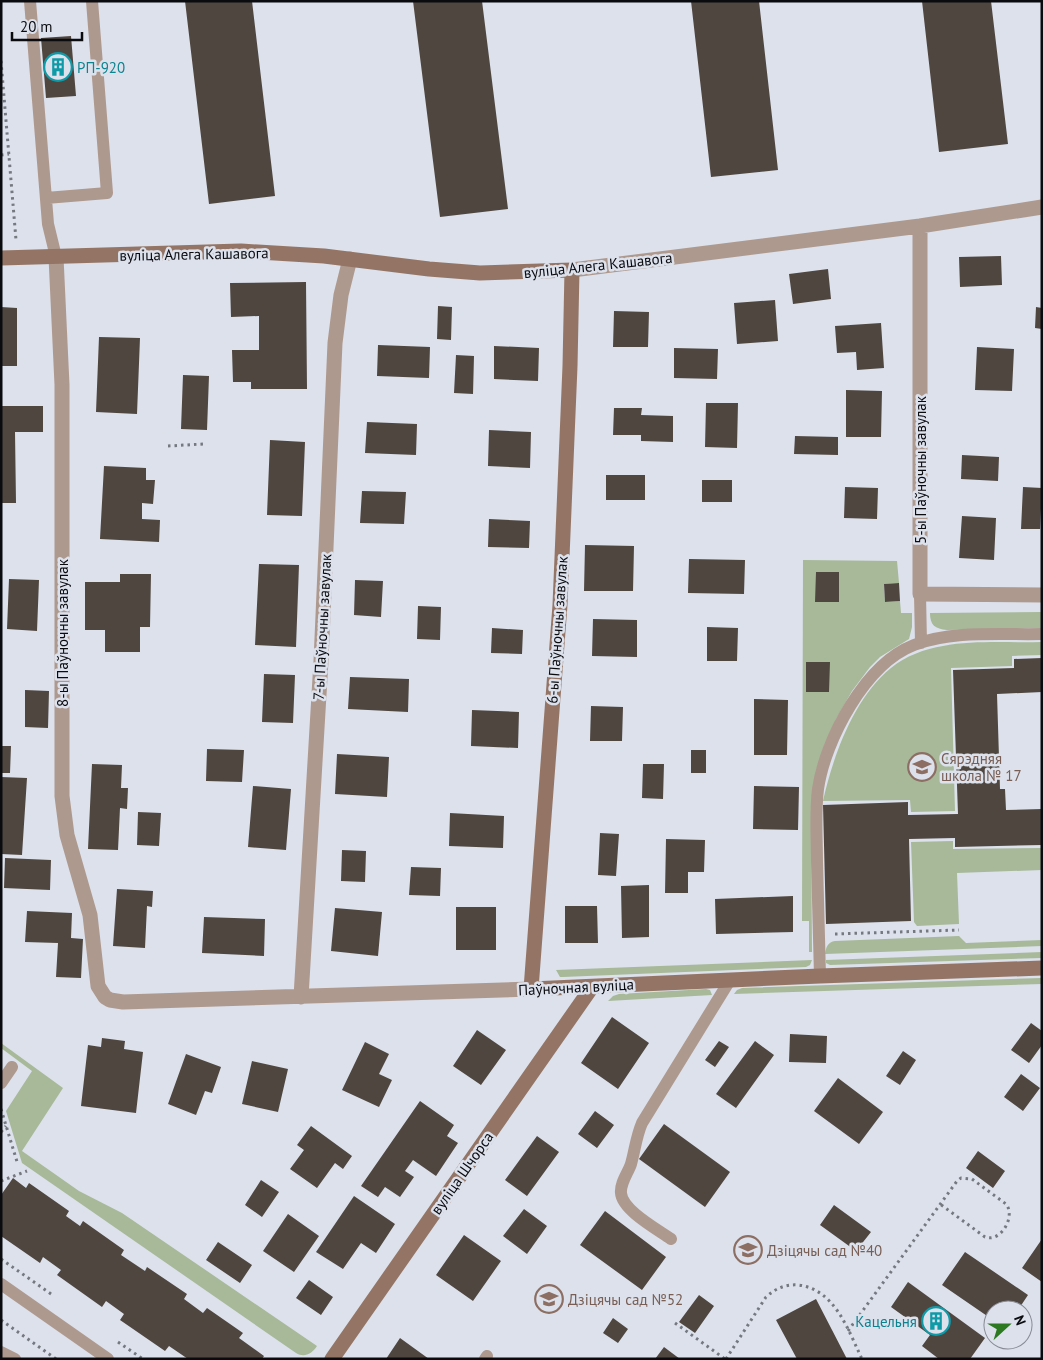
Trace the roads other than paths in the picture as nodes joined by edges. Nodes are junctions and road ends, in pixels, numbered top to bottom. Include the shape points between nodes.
1 (30, 1) edge
2 (92, 1) edge
3 (46, 198) junction
4 (1042, 207) edge
5 (920, 226) junction
6 (56, 257) junction
7 (1, 258) edge
8 (350, 259) junction
9 (572, 270) junction
10 (920, 594) junction
11 (1042, 595) edge
12 (1042, 634) edge
13 (921, 643) junction
14 (1042, 968) edge
15 (820, 976) junction
16 (730, 980) junction
17 (592, 987) junction
18 (531, 990) junction
19 (301, 997) junction
20 (110, 1000) joint
21 (12, 1067) dead end
22 (1, 1083) edge
23 (671, 1239) dead end
24 (1, 1284) edge
25 (1, 1352) edge
26 (16, 1359) edge
27 (108, 1359) edge
28 (332, 1359) edge

1 - 3 lane
2 - 3 lane via 107,193
3 - 6 lane
4 - 5 street, вуліца Алега Кашавога
5 - 9 street, вуліца Алега Кашавога
5 - 10 street, 5-ы Паўночны завулак
6 - 7 street, вуліца Алега Кашавога
6 - 8 street, вуліца Алега Кашавога via 241,251
6 - 20 street, 8-ы Паўночны завулак via 62,394 62,796 69,842 90,915 96,980 100,991
8 - 9 street, вуліца Алега Кашавога via 480,273
8 - 19 street, 7-ы Паўночны завулак via 341,295 335,344
9 - 18 street, 6-ы Паўночны завулак via 560,605
10 - 11 street
10 - 13 lane
12 - 13 lane via 955,636
13 - 15 lane via 892,657 874,673 858,693 826,760 818,788 816,816
14 - 15 street, Паўночная вуліца
15 - 16 street, Паўночная вуліца
16 - 17 street, Паўночная вуліца
16 - 23 lane via 642,1123 621,1192 629,1208
17 - 18 street, Паўночная вуліца
17 - 28 street, вуліца Шчорса
18 - 19 street, Паўночная вуліца
19 - 20 street, Паўночная вуліца
21 - 22 lane
24 - 27 lane
25 - 26 lane

